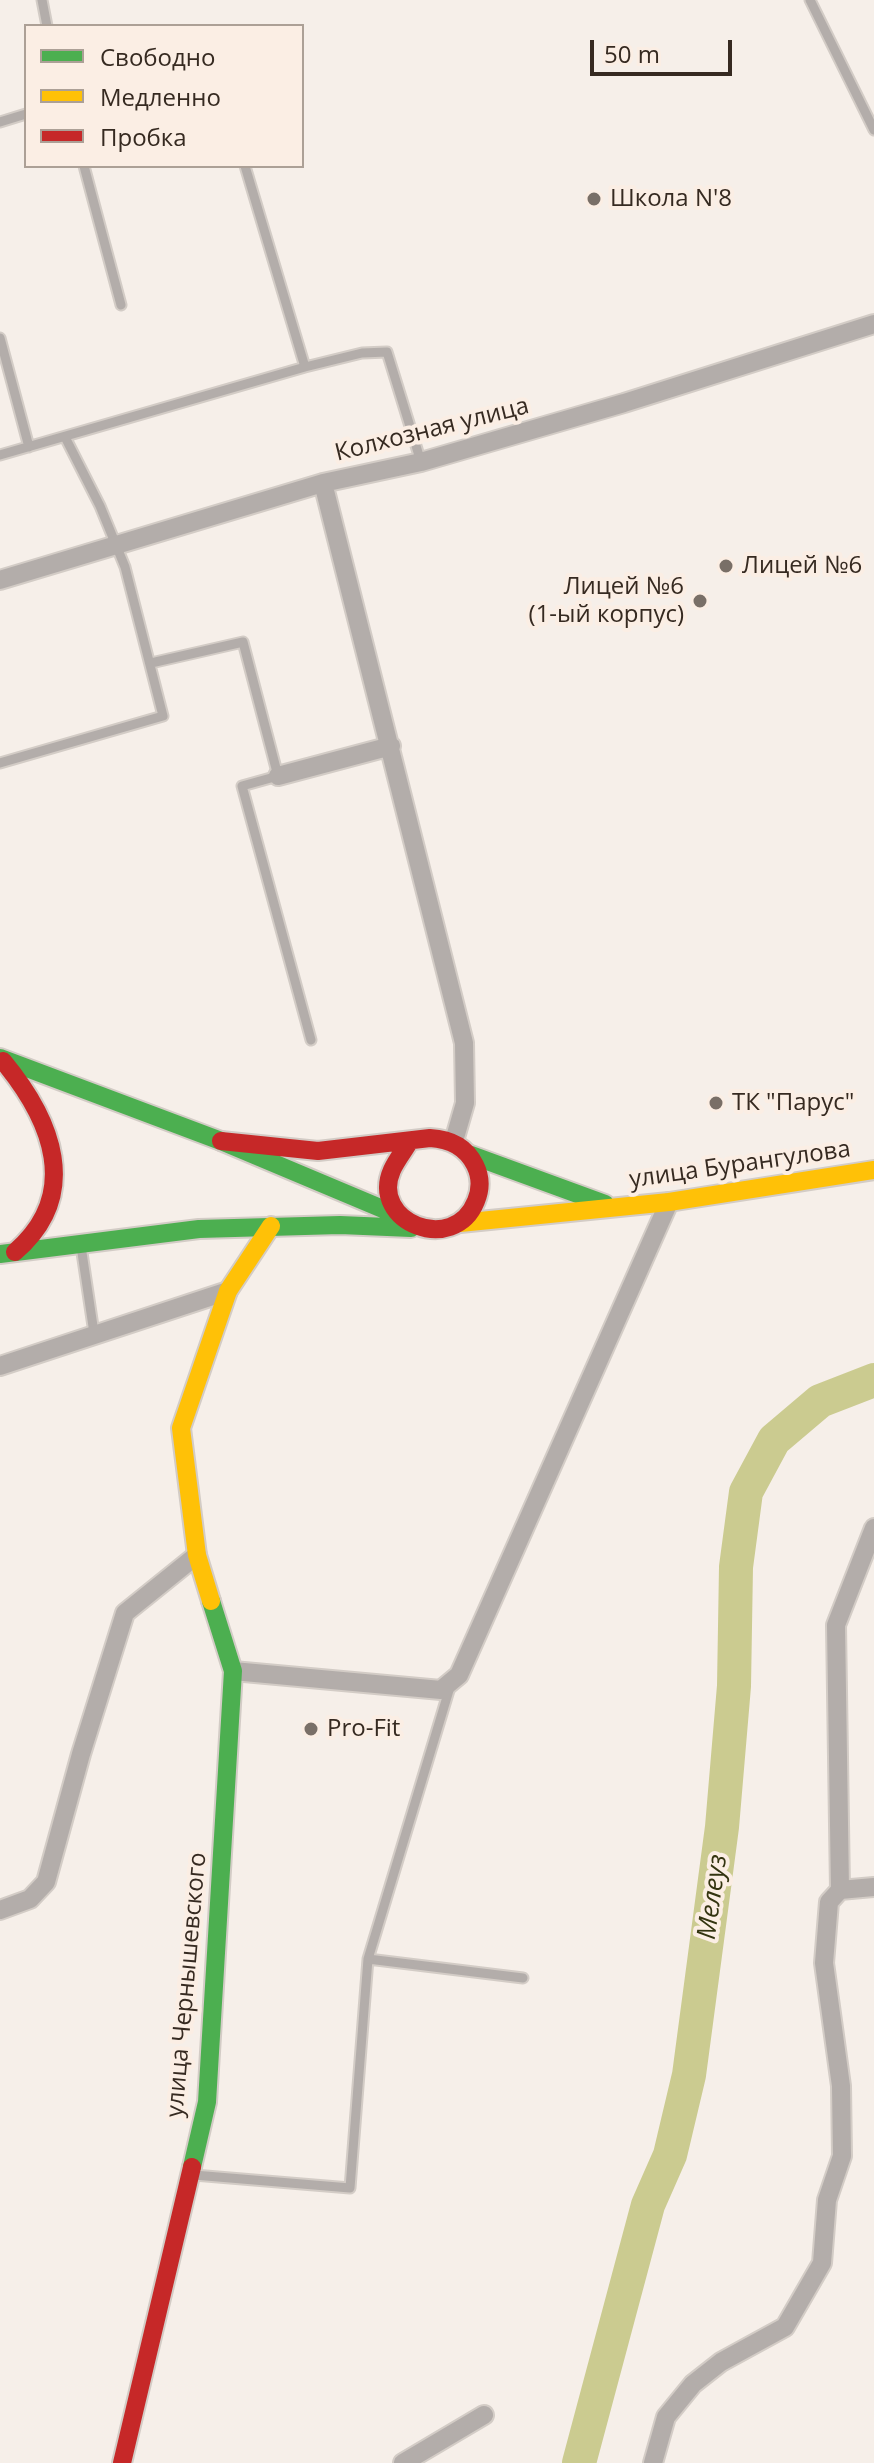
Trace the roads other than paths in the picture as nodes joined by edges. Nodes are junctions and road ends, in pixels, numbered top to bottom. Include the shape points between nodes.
1 (42, 0) edge
2 (810, 0) edge
3 (47, 24) edge
4 (24, 115) edge
5 (0, 122) edge
6 (874, 130) edge
7 (85, 168) edge
8 (246, 168) edge
9 (121, 305) dead end
10 (874, 324) edge
11 (0, 338) edge
12 (305, 367) junction
13 (66, 439) junction
14 (29, 447) junction
15 (0, 455) edge
16 (421, 462) junction
17 (323, 483) junction
18 (114, 548) junction
19 (0, 580) edge
20 (151, 663) junction
21 (391, 746) junction
22 (0, 763) edge
23 (278, 776) junction
24 (311, 1040) dead end
25 (0, 1058) edge
26 (221, 1141) junction
27 (454, 1141) junction
28 (408, 1144) junction
29 (471, 1155) junction
30 (874, 1170) edge
31 (669, 1202) junction
32 (612, 1207) junction
33 (397, 1215) junction
34 (460, 1223) junction
35 (271, 1226) junction
36 (415, 1228) junction
37 (81, 1243) junction
38 (8, 1253) edge
39 (228, 1291) junction
40 (94, 1333) junction
41 (0, 1366) edge
42 (874, 1528) edge
43 (197, 1555) junction
44 (233, 1671) junction
45 (451, 1684) junction
46 (874, 1887) edge
47 (840, 1890) junction
48 (0, 1910) edge
49 (368, 1959) junction
50 (523, 1978) dead end
51 (189, 2174) junction
52 (484, 2415) dead end
53 (122, 2463) edge
54 (403, 2463) edge
55 (653, 2463) edge

1 - 3 lane
2 - 6 lane
4 - 5 lane
7 - 9 lane
8 - 12 lane
10 - 16 street, Колхозная улица
11 - 14 lane
12 - 13 lane
12 - 16 lane via 387,352
13 - 14 lane
13 - 18 lane via 100,506
14 - 15 lane
16 - 17 street, Колхозная улица
17 - 18 street, Колхозная улица
17 - 21 street
18 - 19 street, Колхозная улица
18 - 20 lane via 125,567
20 - 22 lane via 163,716
20 - 23 lane via 243,642
21 - 23 street
21 - 27 street via 464,1043 465,1103
23 - 24 lane via 242,786
25 - 26 street
25 - 38 street via 37,1107 54,1169 41,1227
26 - 28 street via 326,1151
26 - 33 street
27 - 28 street via 429,1137
27 - 29 street, улица Бурангулова
28 - 33 street via 390,1165 386,1191
29 - 32 street, улица Бурангулова
29 - 34 street via 480,1178 477,1204
30 - 31 street, улица Бурангулова
31 - 32 street, улица Бурангулова
31 - 45 street
32 - 34 street, улица Бурангулова
33 - 36 street
34 - 36 street, улица Бурангулова via 437,1231
35 - 36 street, улица Бурангулова
35 - 37 street, улица Бурангулова
35 - 39 street, улица Чернышевского
37 - 38 street, улица Бурангулова
37 - 40 lane
39 - 40 street
39 - 43 street, улица Чернышевского via 181,1428
40 - 41 street
42 - 47 street via 836,1625
43 - 44 street, улица Чернышевского
43 - 48 street via 125,1613 46,1882 30,1899
44 - 45 street via 441,1690
44 - 51 street, улица Чернышевского via 207,2102
45 - 49 lane
46 - 47 street
47 - 55 street via 829,1902 824,1963 841,2086 842,2156 827,2200 822,2263 785,2327 693,2384 666,2417
49 - 50 lane
49 - 51 lane via 350,2188
51 - 53 street, улица Чернышевского
52 - 54 street

